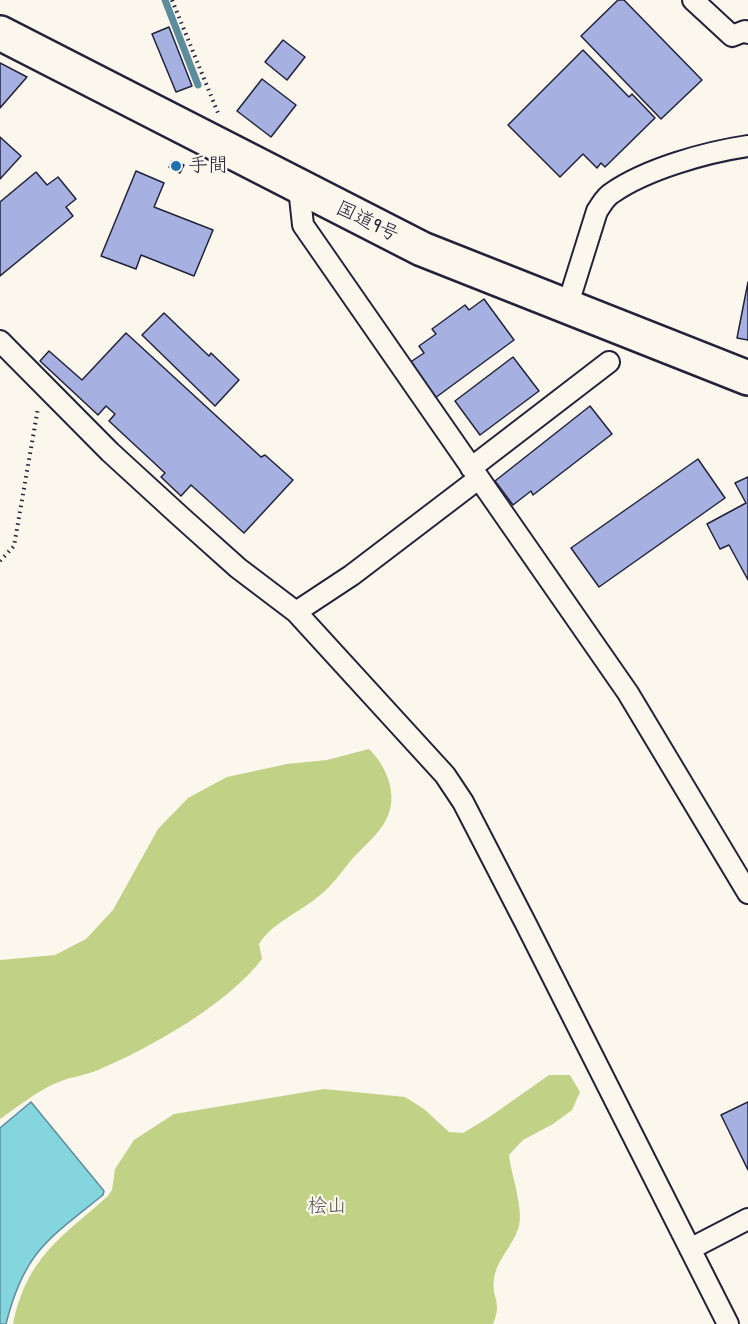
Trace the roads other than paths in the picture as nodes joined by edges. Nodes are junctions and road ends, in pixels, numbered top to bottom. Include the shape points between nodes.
1 (693, 0) edge
2 (0, 33) edge
3 (748, 33) edge
4 (748, 146) edge
5 (299, 188) junction
6 (567, 307) junction
7 (0, 341) edge
8 (609, 362) dead end
9 (748, 378) edge
10 (474, 473) junction
11 (296, 612) junction
12 (748, 894) edge
13 (748, 1219) edge
14 (690, 1249) junction
15 (728, 1324) edge

1 - 3 street via 732,36
2 - 5 highway, 国道9号
4 - 6 street via 719,150 646,175 606,198 597,211
5 - 6 highway, 国道9号 via 422,249
5 - 10 street via 303,225
6 - 9 highway, 国道9号
7 - 11 street via 181,517 238,568
8 - 10 street
10 - 11 street via 352,575
10 - 12 street via 628,693
11 - 14 street via 445,775 463,802
13 - 14 street
14 - 15 street

